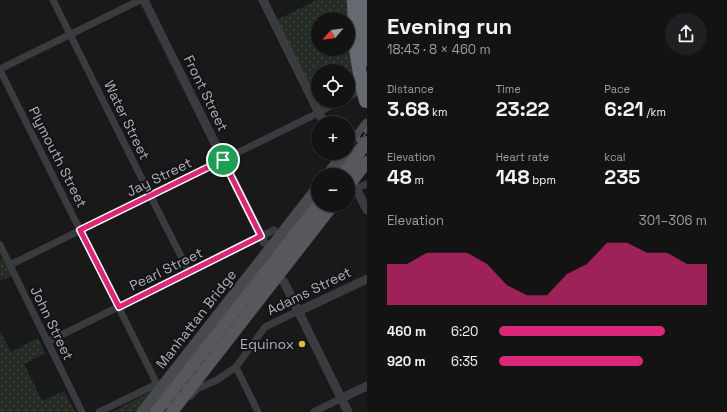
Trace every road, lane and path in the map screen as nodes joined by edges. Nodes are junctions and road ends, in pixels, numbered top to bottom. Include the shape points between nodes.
1 (53, 0) edge
2 (140, 0) edge
3 (144, 0) edge
4 (263, 0) edge
5 (354, 0) edge
6 (364, 0) edge
7 (70, 35) junction
8 (367, 60) edge
9 (0, 70) edge
10 (362, 95) edge
11 (327, 108) edge
12 (319, 112) junction
13 (321, 116) edge
14 (367, 124) edge
15 (355, 140) edge
16 (367, 142) edge
17 (223, 160) junction
18 (339, 160) edge
19 (367, 162) edge
20 (332, 168) edge
21 (347, 168) edge
22 (355, 182) edge
23 (367, 184) edge
24 (355, 186) edge
25 (355, 192) edge
26 (150, 196) junction
27 (311, 196) edge
28 (367, 210) edge
29 (313, 212) edge
30 (328, 212) edge
31 (80, 230) junction
32 (274, 230) dead end
33 (263, 239) junction
34 (0, 245) edge
35 (10, 265) junction
36 (189, 272) junction
37 (367, 279) edge
38 (284, 282) dead end
39 (119, 307) junction
40 (299, 311) junction
41 (48, 342) junction
42 (236, 367) junction
43 (367, 386) edge
44 (342, 398) junction
45 (82, 412) edge
46 (100, 412) edge
47 (142, 412) edge
48 (156, 412) edge
49 (172, 412) edge
50 (179, 412) edge
51 (258, 412) edge
52 (314, 412) edge
53 (348, 412) edge

1 - 7 street, Water Street
2 - 7 street
3 - 17 street, Front Street
4 - 12 street
5 - 10 highway via 355,43
6 - 8 highway
7 - 9 street
7 - 26 street, Water Street
9 - 31 street, Plymouth Street
11 - 12 street, Jay Street
12 - 13 street
12 - 17 street, Jay Street
14 - 15 main road
16 - 21 main road, bridge
17 - 26 street, Jay Street
17 - 33 street, Front Street
18 - 20 main road, bridge
19 - 22 main road, bridge
23 - 24 street
25 - 28 street
26 - 31 street, Jay Street
26 - 36 street, Water Street
27 - 47 main road, Manhattan Bridge, bridge
29 - 48 main road, bridge
30 - 49 main road, bridge
31 - 35 street, Jay Street
31 - 39 street, Plymouth Street
32 - 33 street, Pearl Street
33 - 36 street, Pearl Street
34 - 35 street, John Street
35 - 41 street, John Street
36 - 39 street, Pearl Street
37 - 40 street, Adams Street
38 - 40 street
39 - 41 street, Pearl Street
39 - 46 street, Plymouth Street via 157,384
40 - 42 street, Adams Street via 265,327
40 - 44 street
41 - 45 street, John Street
42 - 50 street, Adams Street via 197,389
42 - 51 street
43 - 44 street
44 - 52 street
44 - 53 street

